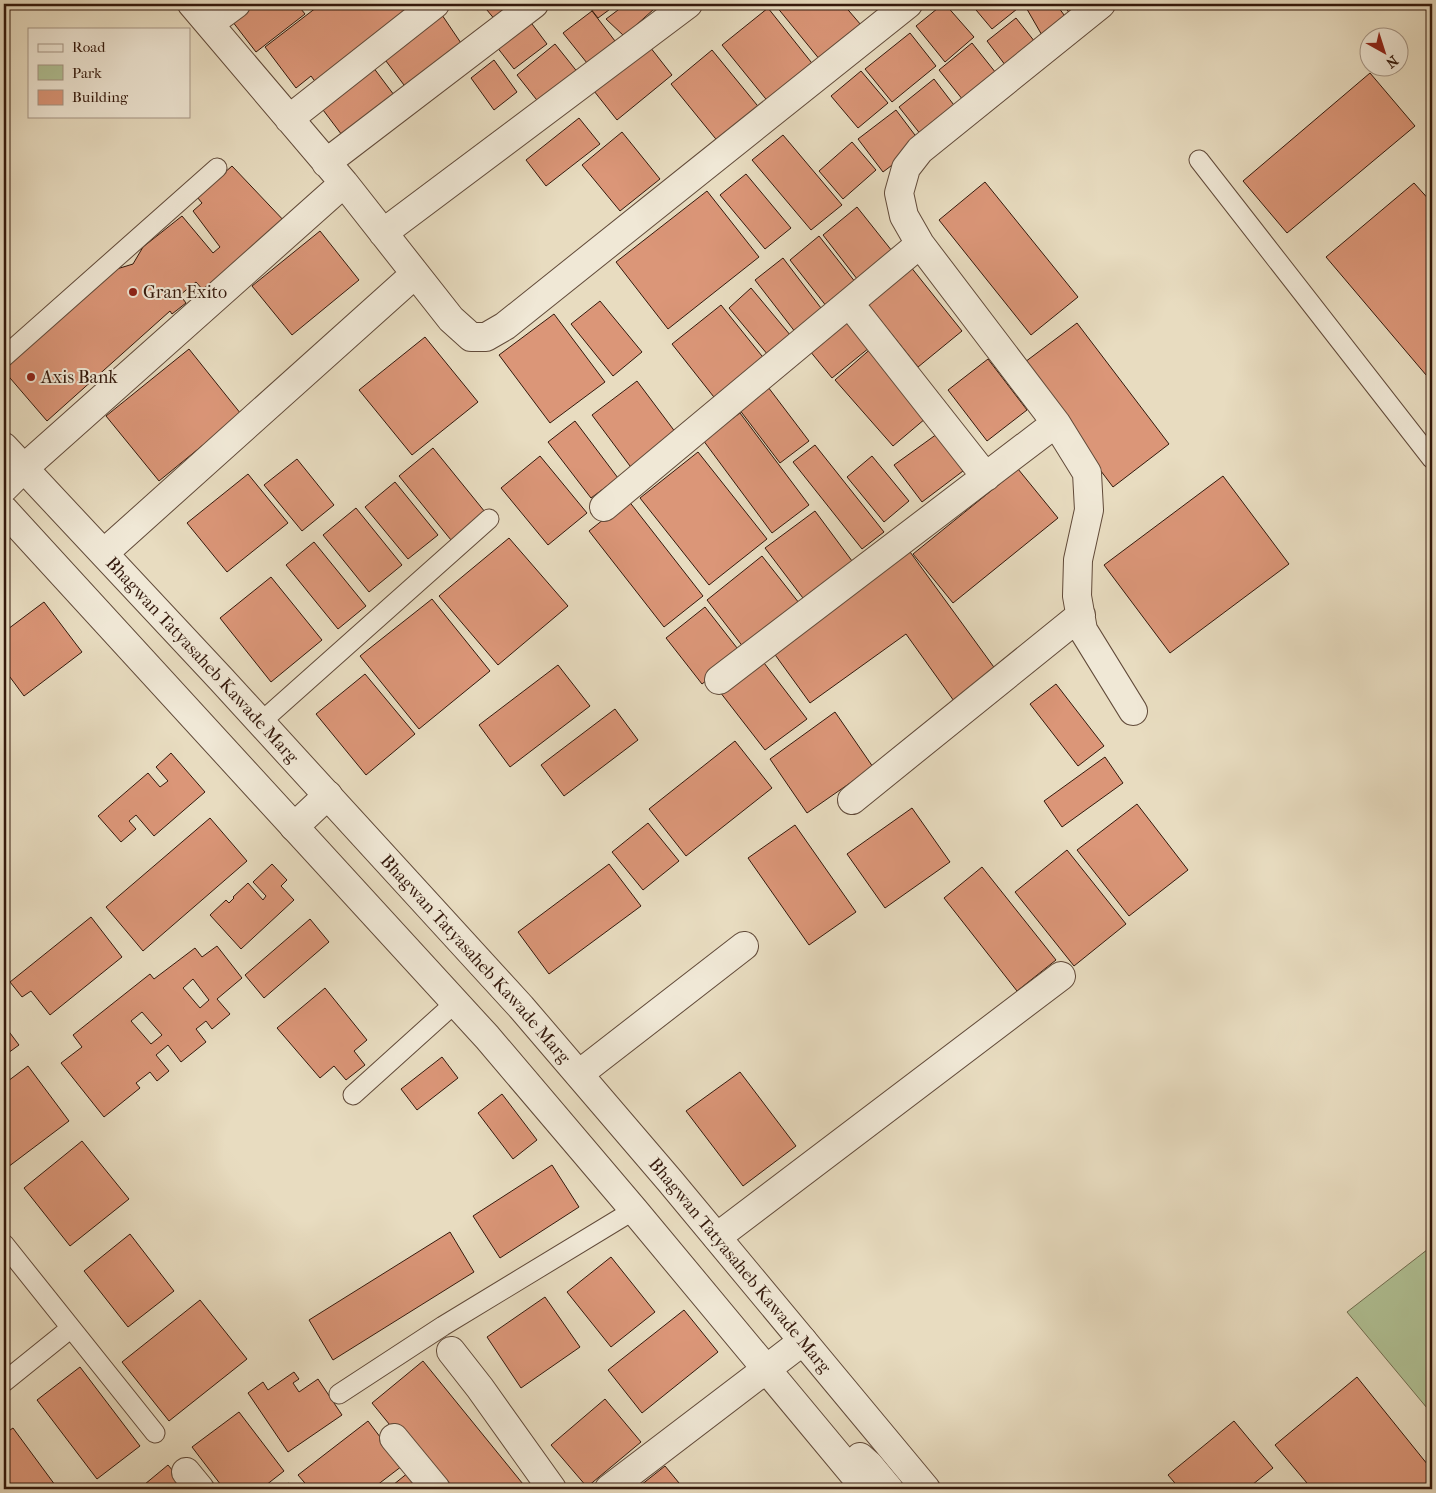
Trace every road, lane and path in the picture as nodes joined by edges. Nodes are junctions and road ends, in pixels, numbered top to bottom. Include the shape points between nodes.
1 (192, 4) edge
2 (236, 4) edge
3 (434, 4) edge
4 (534, 4) edge
5 (688, 4) edge
6 (908, 4) edge
7 (1101, 4) edge
8 (209, 24) junction
9 (289, 120) junction
10 (1199, 160) dead end
11 (326, 163) junction
12 (217, 168) dead end
13 (344, 183) junction
14 (383, 233) junction
15 (920, 244) junction
16 (415, 274) junction
17 (849, 303) junction
18 (4, 357) edge
19 (1056, 423) junction
20 (4, 447) edge
21 (1432, 459) edge
22 (24, 469) junction
23 (986, 477) junction
24 (4, 488) edge
25 (604, 507) dead end
26 (4, 510) edge
27 (489, 518) dead end
28 (104, 553) junction
29 (1081, 615) junction
30 (720, 680) dead end
31 (1133, 711) dead end
32 (261, 722) junction
33 (328, 795) junction
34 (852, 800) dead end
35 (294, 827) junction
36 (744, 946) dead end
37 (1061, 976) dead end
38 (455, 1003) junction
39 (579, 1074) junction
40 (353, 1095) dead end
41 (634, 1210) junction
42 (717, 1237) junction
43 (4, 1244) edge
44 (71, 1328) junction
45 (803, 1341) junction
46 (451, 1350) dead end
47 (767, 1369) junction
48 (4, 1382) edge
49 (339, 1394) dead end
50 (155, 1433) dead end
51 (394, 1438) dead end
52 (868, 1477) edge
53 (436, 1489) edge
54 (552, 1489) edge
55 (609, 1489) edge
56 (889, 1489) edge
57 (926, 1489) edge

1 - 8 street
2 - 8 street
3 - 9 street
4 - 11 street
5 - 14 street
6 - 16 street via 505,326 486,337 471,337 451,319
7 - 15 street via 920,150 906,168 899,193 904,216
8 - 9 street
9 - 11 street
10 - 21 lane
11 - 13 street
12 - 18 lane
13 - 14 street
13 - 22 street
14 - 16 street
15 - 17 street
15 - 19 street
16 - 28 street
17 - 23 street
17 - 25 street
19 - 23 street
19 - 29 street via 1087,473 1089,510 1078,560 1077,596
20 - 22 street, Bhagwan Tatyasaheb Kawade Marg
22 - 24 street
22 - 28 street, Bhagwan Tatyasaheb Kawade Marg
23 - 30 street
26 - 35 street
27 - 32 lane
28 - 32 street, Bhagwan Tatyasaheb Kawade Marg
29 - 31 street via 1084,630
29 - 34 street
32 - 33 street, Bhagwan Tatyasaheb Kawade Marg
33 - 35 street
33 - 39 street, Bhagwan Tatyasaheb Kawade Marg
35 - 38 street
36 - 39 street
37 - 42 street
38 - 40 lane
38 - 41 street
39 - 42 street, Bhagwan Tatyasaheb Kawade Marg
41 - 47 street
41 - 49 lane via 443,1326
42 - 45 street, Bhagwan Tatyasaheb Kawade Marg
43 - 44 lane
44 - 48 lane
44 - 50 lane
45 - 47 street
45 - 57 street, Bhagwan Tatyasaheb Kawade Marg
46 - 54 street
47 - 52 street
47 - 55 street
51 - 53 street
52 - 56 street

